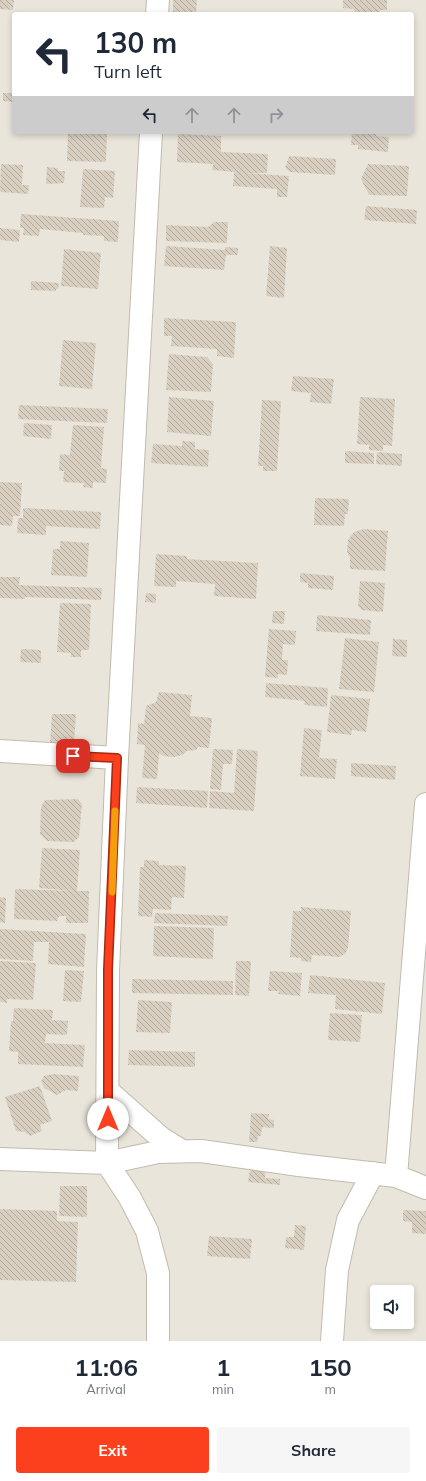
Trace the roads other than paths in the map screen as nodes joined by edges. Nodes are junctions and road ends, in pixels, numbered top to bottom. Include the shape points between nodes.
1 (158, 0) edge
2 (157, 12) edge
3 (151, 134) edge
4 (0, 751) edge
5 (117, 758) junction
6 (426, 804) edge
7 (108, 1091) junction
8 (182, 1151) junction
9 (0, 1159) edge
10 (107, 1163) junction
11 (373, 1174) junction
12 (396, 1176) junction
13 (426, 1188) edge
14 (158, 1341) edge
15 (332, 1341) edge

1 - 2 street
3 - 5 street
4 - 5 street
5 - 7 street via 108,970
6 - 12 street
7 - 8 street via 161,1138
7 - 10 street
8 - 10 street via 158,1152
8 - 11 street via 201,1151
9 - 10 street
10 - 14 street via 130,1198 147,1231 158,1272
11 - 12 street
11 - 15 street via 348,1220 337,1270
12 - 13 street

